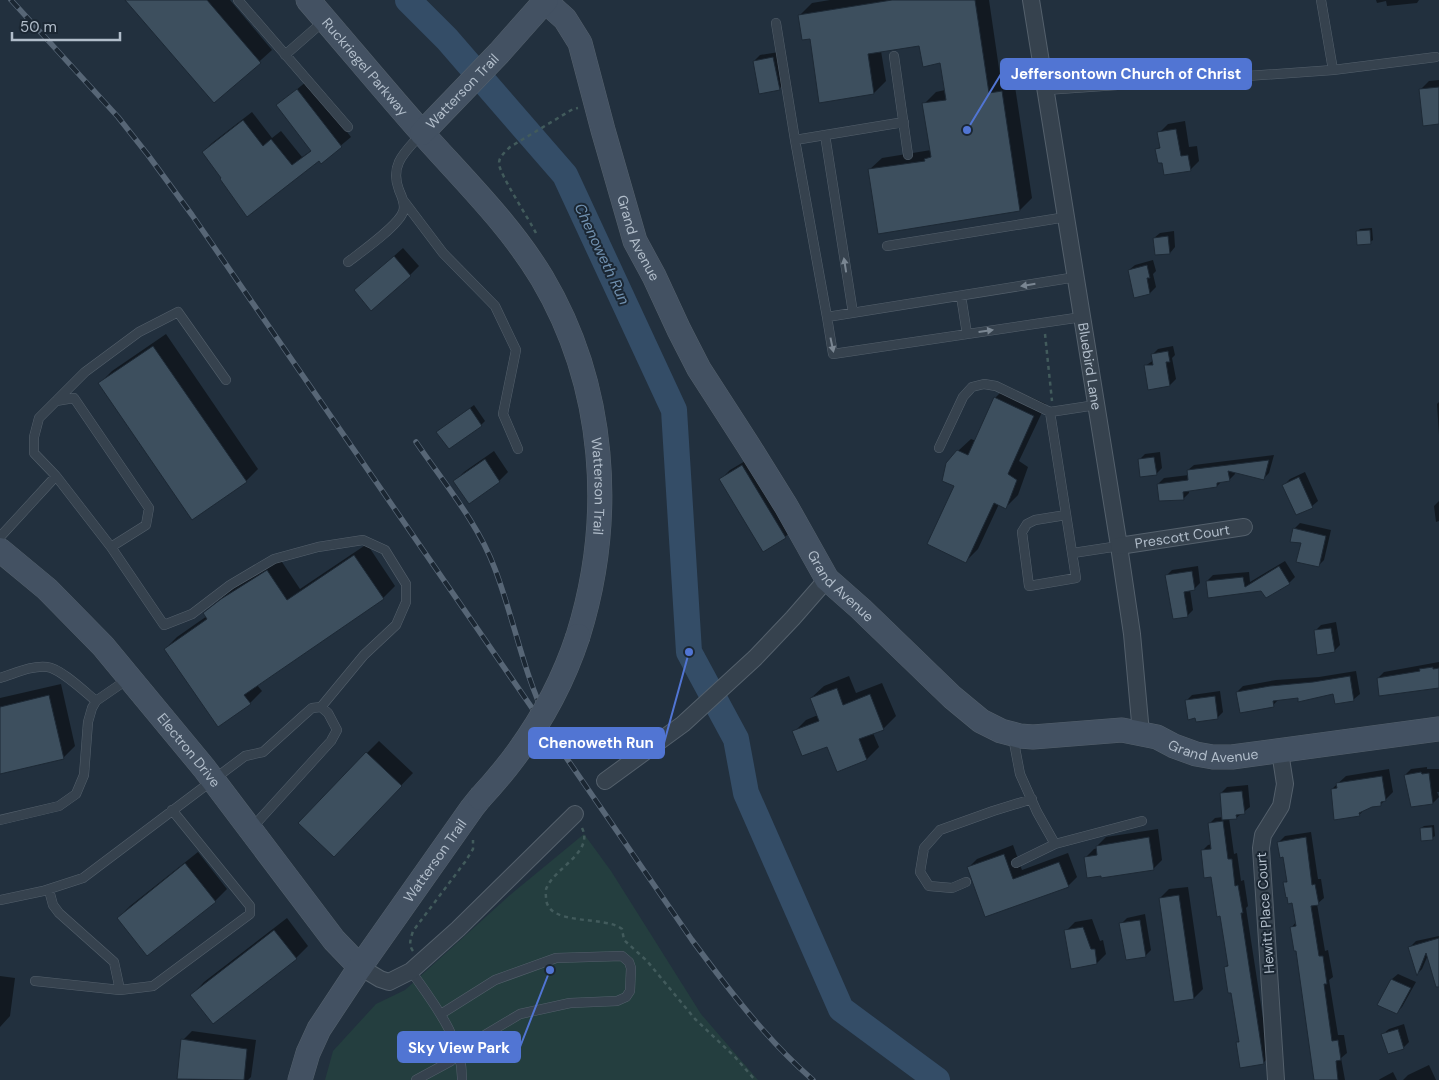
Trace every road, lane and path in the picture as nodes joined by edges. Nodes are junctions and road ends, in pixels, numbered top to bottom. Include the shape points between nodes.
1 (238, 0) edge
2 (308, 0) edge
3 (546, 0) edge
4 (1031, 0) edge
5 (1321, 0) edge
6 (326, 20) junction
7 (776, 23) dead end
8 (286, 55) junction
9 (894, 56) dead end
10 (1436, 57) dead end
11 (1333, 70) junction
12 (1046, 90) junction
13 (566, 114) dead end
14 (904, 122) junction
15 (348, 127) dead end
16 (422, 133) junction
17 (825, 135) junction
18 (795, 140) junction
19 (510, 147) dead end
20 (908, 155) dead end
21 (403, 200) junction
22 (1066, 218) junction
23 (887, 246) dead end
24 (348, 262) dead end
25 (1076, 277) junction
26 (961, 296) junction
27 (853, 313) junction
28 (827, 317) junction
29 (1082, 317) junction
30 (1043, 323) junction
31 (967, 334) junction
32 (226, 380) dead end
33 (56, 401) junction
34 (1096, 405) junction
35 (1052, 412) junction
36 (939, 448) dead end
37 (518, 449) dead end
38 (56, 476) junction
39 (1066, 515) junction
40 (1244, 527) dead end
41 (0, 537) edge
42 (1119, 546) junction
43 (111, 547) junction
44 (0, 550) edge
45 (1072, 553) junction
46 (827, 580) junction
47 (130, 677) junction
48 (0, 678) edge
49 (96, 701) junction
50 (321, 708) junction
51 (1439, 730) edge
52 (1141, 733) junction
53 (1013, 734) junction
54 (1280, 752) junction
55 (212, 780) junction
56 (605, 781) dead end
57 (1032, 799) junction
58 (172, 810) junction
59 (574, 814) dead end
60 (0, 820) edge
61 (1142, 821) dead end
62 (251, 830) junction
63 (473, 836) dead end
64 (1055, 844) junction
65 (1016, 863) dead end
66 (966, 882) dead end
67 (49, 890) junction
68 (0, 900) edge
69 (416, 966) junction
70 (360, 967) junction
71 (35, 981) dead end
72 (120, 990) junction
73 (441, 1014) junction
74 (458, 1051) junction
75 (300, 1080) edge
76 (416, 1080) edge
77 (462, 1080) edge
78 (1276, 1080) edge

1 - 8 lane
2 - 6 street, Ruckriegel Parkway
3 - 16 street, Watterson Trail
3 - 46 street, Grand Avenue via 565,19 580,43 635,241 699,370 762,468
4 - 12 street, Bluebird Lane
5 - 11 lane
6 - 8 lane
6 - 16 street, Ruckriegel Parkway
7 - 18 lane
8 - 15 lane
9 - 14 lane
10 - 11 lane
11 - 12 lane
12 - 22 street, Bluebird Lane
13 - 19 path
14 - 17 lane
14 - 20 lane
16 - 21 lane via 400,158 395,172
16 - 70 street, Watterson Trail, bridge via 522,247 560,313 583,376 594,422 599,460 599,536 594,574 578,636 559,683 539,720 521,749 472,808
17 - 18 lane
27 -> 17 lane
18 - 28 lane
21 - 24 lane via 403,212 396,222
21 - 37 lane via 443,252 494,306 516,350 503,414
22 - 23 lane
22 - 25 street, Bluebird Lane
25 -> 26 lane
25 - 29 street, Bluebird Lane
26 - 27 lane
26 - 31 lane
27 - 28 lane
28 -> 31 lane via 834,354
29 - 30 lane
29 - 34 street, Bluebird Lane
31 -> 30 lane
30 - 35 path
32 - 33 lane via 178,312 139,332 85,372
33 - 38 lane via 39,418 34,453
33 - 43 lane via 74,398 150,508 146,525
34 - 35 lane
34 - 42 street, Bluebird Lane
35 - 36 lane via 996,386 972,387 963,397
35 - 39 lane
38 - 41 lane
38 - 43 lane
39 - 45 lane
39 - 45 lane via 1035,520 1022,532 1029,586 1076,578
40 - 42 street, Prescott Court
42 - 45 lane
42 - 52 street, Bluebird Lane via 1132,634
43 - 50 lane via 164,625 192,614 230,585 274,559 318,547 363,540 385,550 406,584 406,602 396,625 364,655
44 - 47 street, Electron Drive via 47,589
46 - 53 street, Grand Avenue via 952,697 981,721
46 - 56 street via 725,686 683,724
47 - 49 lane
47 - 55 street, Electron Drive
48 - 49 lane via 36,667 48,667
49 - 60 lane via 88,722 84,775 76,794 59,806
50 - 55 lane via 312,708 263,752 245,756
50 - 62 lane via 328,713 337,730 331,741
51 - 54 street, Grand Avenue
52 - 53 street, Grand Avenue via 1122,730 1033,737
52 - 54 street, Grand Avenue via 1196,754 1213,757
53 - 57 lane via 1020,774
54 - 78 street, Hewitt Place Court via 1285,784 1281,806 1263,836 1261,848
55 - 58 lane
55 - 62 street, Electron Drive
57 - 64 lane
57 - 66 lane via 940,830 924,848 920,872 929,886 952,888
58 - 67 lane via 83,878
58 - 72 lane via 250,906 250,914 154,986
59 - 69 street
61 - 64 lane
62 - 70 street, Electron Drive via 334,940
63 - 69 path via 472,849 465,862 413,931 410,947
64 - 65 lane
67 - 68 lane
67 - 72 lane via 58,913 114,962
69 - 70 street via 390,982
69 - 73 lane
70 - 75 street, Watterson Trail via 320,1029
71 - 72 lane
73 - 74 lane
73 - 74 lane via 495,980 556,958 622,956 632,968 630,991 626,997 617,1001 570,1003 520,1014
74 - 76 lane via 451,1061
74 - 77 lane

